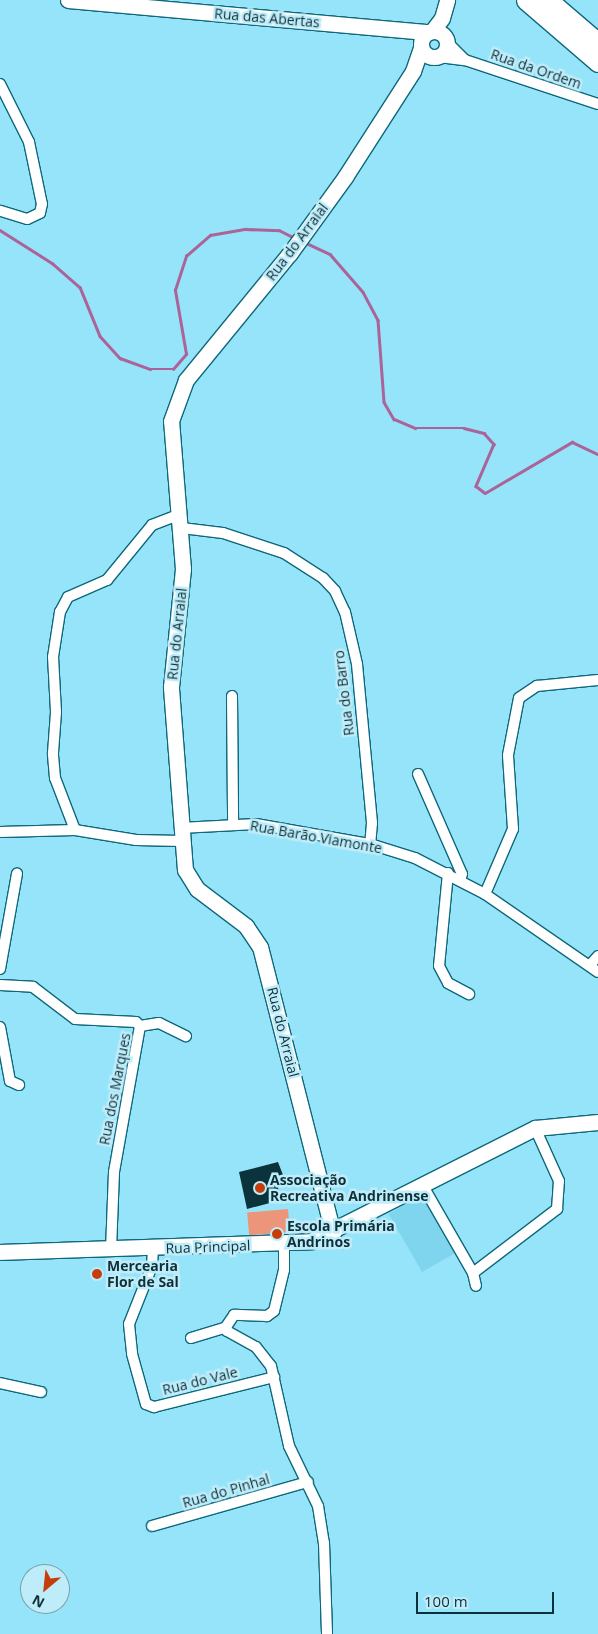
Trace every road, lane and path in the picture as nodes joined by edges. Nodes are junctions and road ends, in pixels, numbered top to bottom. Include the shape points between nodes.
1 (68, 0) edge
2 (447, 0) edge
3 (526, 0) edge
4 (548, 0) edge
5 (119, 2) edge
6 (432, 38) junction
7 (598, 43) edge
8 (437, 58) junction
9 (465, 60) junction
10 (598, 62) edge
11 (413, 71) junction
12 (0, 84) edge
13 (598, 104) edge
14 (0, 211) edge
15 (181, 521) junction
16 (598, 680) edge
17 (232, 696) dead end
18 (418, 774) dead end
19 (233, 823) junction
20 (75, 830) junction
21 (0, 832) edge
22 (180, 835) junction
23 (370, 844) junction
24 (448, 873) junction
25 (18, 874) dead end
26 (460, 880) junction
27 (485, 894) junction
28 (598, 956) edge
29 (594, 968) edge
30 (0, 969) edge
31 (0, 985) edge
32 (469, 994) dead end
33 (140, 1026) junction
34 (0, 1027) edge
35 (186, 1036) dead end
36 (3, 1057) edge
37 (19, 1085) dead end
38 (598, 1122) edge
39 (535, 1128) junction
40 (423, 1186) junction
41 (333, 1233) junction
42 (284, 1244) junction
43 (153, 1248) junction
44 (111, 1250) junction
45 (0, 1252) edge
46 (474, 1272) junction
47 (476, 1286) dead end
48 (226, 1327) junction
49 (191, 1338) dead end
50 (274, 1377) junction
51 (0, 1383) edge
52 (41, 1392) dead end
53 (308, 1482) junction
54 (152, 1526) dead end
55 (326, 1634) edge

1 - 5 street, Rua das Abertas
2 - 6 street
3 - 10 highway
4 - 7 highway
5 - 6 street, Rua das Abertas via 406,30
6 - 8 street, Rua das Abertas
6 - 9 street, Rua da Ordem
6 - 11 street, Rua do Arraial
8 - 9 street, Rua da Ordem
8 - 11 street, Rua do Arraial
9 - 13 street, Rua da Ordem
11 - 15 street, Rua do Arraial via 290,253 178,392 171,428
12 - 14 street via 29,142 42,204 40,213 27,219
15 - 20 street via 152,525 106,580 68,597 60,612 53,657 56,712 53,753 55,778
15 - 22 street, Rua do Arraial via 183,586 171,687
15 - 23 street, Rua do Barro via 284,553 323,578 335,591 345,612 357,664 372,823
16 - 27 street via 537,686 519,698 508,755 513,829
17 - 19 street
18 - 26 street via 462,874
19 - 22 street, Rua Barão Viamonte
19 - 23 street, Rua Barão Viamonte
20 - 21 street, Rua Barão Viamonte
20 - 22 street, Rua Barão Viamonte via 136,840
22 - 41 street, Rua do Arraial via 185,870 193,885 246,926 260,947
23 - 24 street, Rua Barão Viamonte
24 - 26 street, Rua Barão Viamonte
24 - 32 street via 439,966 448,983
25 - 30 street
26 - 27 street, Rua Barão Viamonte
27 - 29 street, Rua Barão Viamonte
28 - 29 street
31 - 33 street, Rua dos Marques via 32,987 75,1019 136,1022
33 - 35 street via 158,1023
33 - 44 street, Rua dos Marques via 114,1172
34 - 36 street
36 - 37 street via 10,1081
38 - 39 street, Rua Principal
39 - 40 street, Rua Principal
39 - 46 street via 559,1181 557,1209
40 - 41 street, Rua Principal
40 - 46 street
41 - 42 street, Rua Principal via 312,1241
42 - 43 street, Rua Principal
42 - 48 street via 284,1270 274,1311 267,1316 234,1315
43 - 44 street, Rua Principal
43 - 50 street, Rua do Vale via 152,1266 130,1324 132,1354 146,1404 154,1407
44 - 45 street, Rua Principal
46 - 47 street
48 - 49 street
48 - 50 street via 227,1332 256,1347
50 - 53 street via 289,1446
51 - 52 street
53 - 54 street, Rua do Pinhal
53 - 55 street via 318,1506 324,1543

